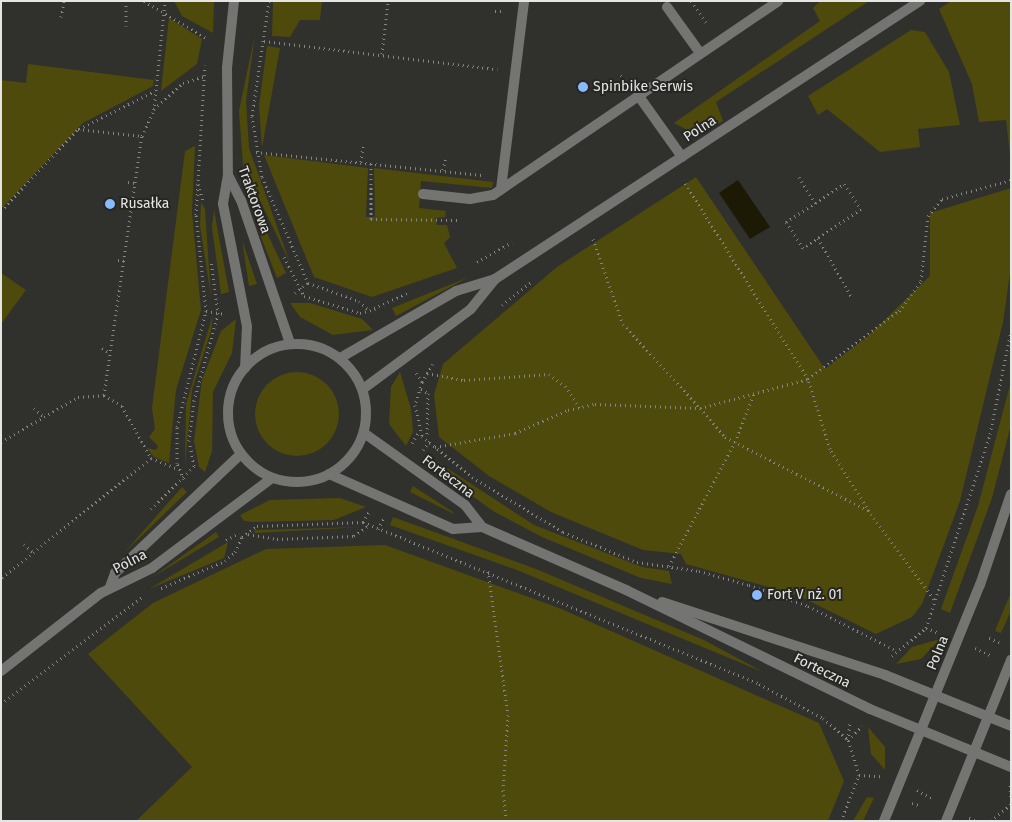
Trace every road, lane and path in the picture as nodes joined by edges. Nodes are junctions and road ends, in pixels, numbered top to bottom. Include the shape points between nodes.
1 (64, 1) edge
2 (126, 1) edge
3 (144, 1) edge
4 (165, 1) edge
5 (234, 1) edge
6 (268, 1) edge
7 (388, 1) edge
8 (524, 1) edge
9 (692, 1) edge
10 (778, 1) edge
11 (920, 1) edge
12 (667, 7) dead end
13 (163, 12) junction
14 (62, 18) dead end
15 (126, 26) dead end
16 (718, 40) junction
17 (264, 41) junction
18 (207, 46) dead end
19 (700, 53) junction
20 (382, 54) junction
21 (206, 56) dead end
22 (227, 68) junction
23 (503, 70) dead end
24 (204, 76) junction
25 (155, 91) junction
26 (638, 95) junction
27 (154, 110) junction
28 (78, 129) junction
29 (142, 136) junction
30 (363, 146) dead end
31 (256, 152) junction
32 (446, 156) dead end
33 (682, 157) junction
34 (361, 162) junction
35 (443, 170) junction
36 (228, 175) junction
37 (502, 176) junction
38 (800, 177) dead end
39 (685, 179) dead end
40 (1011, 180) edge
41 (128, 182) dead end
42 (135, 184) junction
43 (501, 189) junction
44 (424, 194) dead end
45 (815, 203) junction
46 (1, 211) edge
47 (592, 236) dead end
48 (818, 238) junction
49 (118, 260) dead end
50 (124, 261) junction
51 (495, 279) junction
52 (308, 283) junction
53 (302, 287) junction
54 (296, 290) dead end
55 (852, 296) dead end
56 (368, 309) junction
57 (206, 311) junction
58 (379, 316) dead end
59 (1011, 331) edge
60 (290, 343) junction
61 (102, 348) dead end
62 (110, 353) junction
63 (340, 358) junction
64 (245, 368) junction
65 (414, 371) dead end
66 (427, 373) dead end
67 (808, 379) junction
68 (421, 388) junction
69 (363, 389) junction
70 (756, 390) junction
71 (104, 395) junction
72 (34, 408) dead end
73 (580, 408) junction
74 (700, 408) junction
75 (44, 417) junction
76 (364, 433) junction
77 (427, 437) junction
78 (1, 442) edge
79 (734, 442) junction
80 (435, 447) junction
81 (241, 454) junction
82 (151, 458) junction
83 (179, 469) junction
84 (329, 474) junction
85 (272, 478) junction
86 (1011, 494) edge
87 (869, 511) junction
88 (368, 526) junction
89 (482, 527) junction
90 (236, 528) dead end
91 (248, 534) junction
92 (242, 537) junction
93 (24, 544) dead end
94 (33, 552) junction
95 (669, 566) junction
96 (488, 570) junction
97 (1, 578) edge
98 (110, 587) junction
99 (626, 590) junction
100 (155, 591) dead end
101 (146, 594) dead end
102 (934, 599) junction
103 (926, 628) junction
104 (942, 635) dead end
105 (989, 638) dead end
106 (1001, 643) dead end
107 (1011, 660) edge
108 (1, 671) edge
109 (935, 695) junction
110 (1, 704) edge
111 (851, 715) dead end
112 (988, 716) junction
113 (864, 722) dead end
114 (1011, 726) edge
115 (922, 730) junction
116 (848, 740) junction
117 (974, 751) junction
118 (1011, 767) edge
119 (859, 775) junction
120 (885, 777) dead end
121 (1010, 785) edge
122 (915, 789) dead end
123 (926, 793) dead end
124 (1011, 800) edge
125 (1011, 804) edge
126 (506, 821) edge
127 (841, 821) edge
128 (884, 821) edge
129 (946, 821) edge
130 (991, 821) edge

1 - 14 path
2 - 15 path
3 - 13 path
4 - 13 path
5 - 22 street, Traktorowa
6 - 17 path
7 - 20 path
8 - 37 street
9 - 16 path
10 - 16 street
11 - 33 street, Polna
12 - 19 street
13 - 18 path via 208,37
13 - 25 path
16 - 19 street
17 - 20 path
17 - 31 path via 252,116
19 - 26 street
20 - 23 path
21 - 24 path
22 - 24 path
22 - 36 street, Traktorowa
24 - 27 path via 183,83
24 - 57 path via 196,215
25 - 27 path
25 - 28 path
26 - 33 street
26 - 43 street
27 - 29 path
28 - 29 path
28 - 46 path
29 - 42 path
30 - 34 path
31 - 34 path
31 - 52 path
32 - 35 path
33 - 51 street, Polna
34 - 35 path
35 - 37 path
36 - 60 street, Traktorowa via 241,200
36 - 64 street via 223,204 247,326
37 - 43 street
38 - 45 path
39 - 67 path
40 - 67 path via 942,199 928,216 921,280 899,312
41 - 42 path
42 - 50 path
43 - 44 street via 481,198
45 - 48 path via 786,222 803,248
45 - 48 path via 844,184 861,209
47 - 74 path via 623,324
48 - 55 path
49 - 50 path
50 - 62 path
51 - 63 street, Polna via 456,291
51 - 69 street, Polna via 471,308
52 - 53 path
52 - 56 path via 359,300
53 - 54 path
53 - 56 path via 309,298 360,313
56 - 58 path via 374,308
57 - 83 path via 181,398
57 - 83 path via 220,314 192,417 194,466 181,475
59 - 102 path via 990,434
60 - 63 street via 325,349
60 - 64 street via 254,358
61 - 62 path
62 - 71 path
63 - 69 street
64 - 81 street via 231,393 228,414
65 - 68 path via 422,382
66 - 73 path via 464,380 549,374 566,386
67 - 70 path
67 - 87 path via 830,449
68 - 77 path via 428,393
68 - 77 path via 416,421 422,436
69 - 76 street
70 - 74 path
70 - 79 path
71 - 75 path via 78,397
71 - 82 path via 122,406
72 - 75 path
73 - 74 path
73 - 80 path via 515,433
74 - 79 path
75 - 78 path
76 - 84 street via 353,452
76 - 89 street, Forteczna via 465,505
77 - 80 path
79 - 87 path
79 - 95 path
80 - 95 path via 472,477 563,532 637,562
81 - 85 street via 256,471
81 - 98 street via 115,573
82 - 83 path
82 - 94 path
84 - 85 street via 309,481
84 - 89 street via 453,529
85 - 98 street, Polna via 152,568
86 - 109 street, Polna
87 - 102 path
88 - 91 path via 354,536 276,539
88 - 91 path via 359,522 258,526
88 - 96 path
89 - 99 street, Forteczna
90 - 92 path
91 - 92 path
92 - 100 path via 235,552 225,561
93 - 94 path
94 - 97 path
95 - 103 path via 724,578 799,603 895,650
96 - 116 path via 759,684 823,718
96 - 126 path via 508,715 503,790
98 - 108 street, Polna
99 - 109 street, Forteczna
99 - 115 street, Forteczna
101 - 110 path
102 - 103 path
103 - 104 path
105 - 106 path
107 - 112 street
109 - 112 street, Forteczna
109 - 115 street, Polna
111 - 116 path
112 - 114 street, Forteczna
112 - 117 street
113 - 116 path
115 - 117 street, Forteczna
115 - 128 street, Polna
116 - 119 path
117 - 118 street, Forteczna
117 - 129 street
119 - 120 path
119 - 127 path
121 - 124 path
122 - 123 path
125 - 130 path

